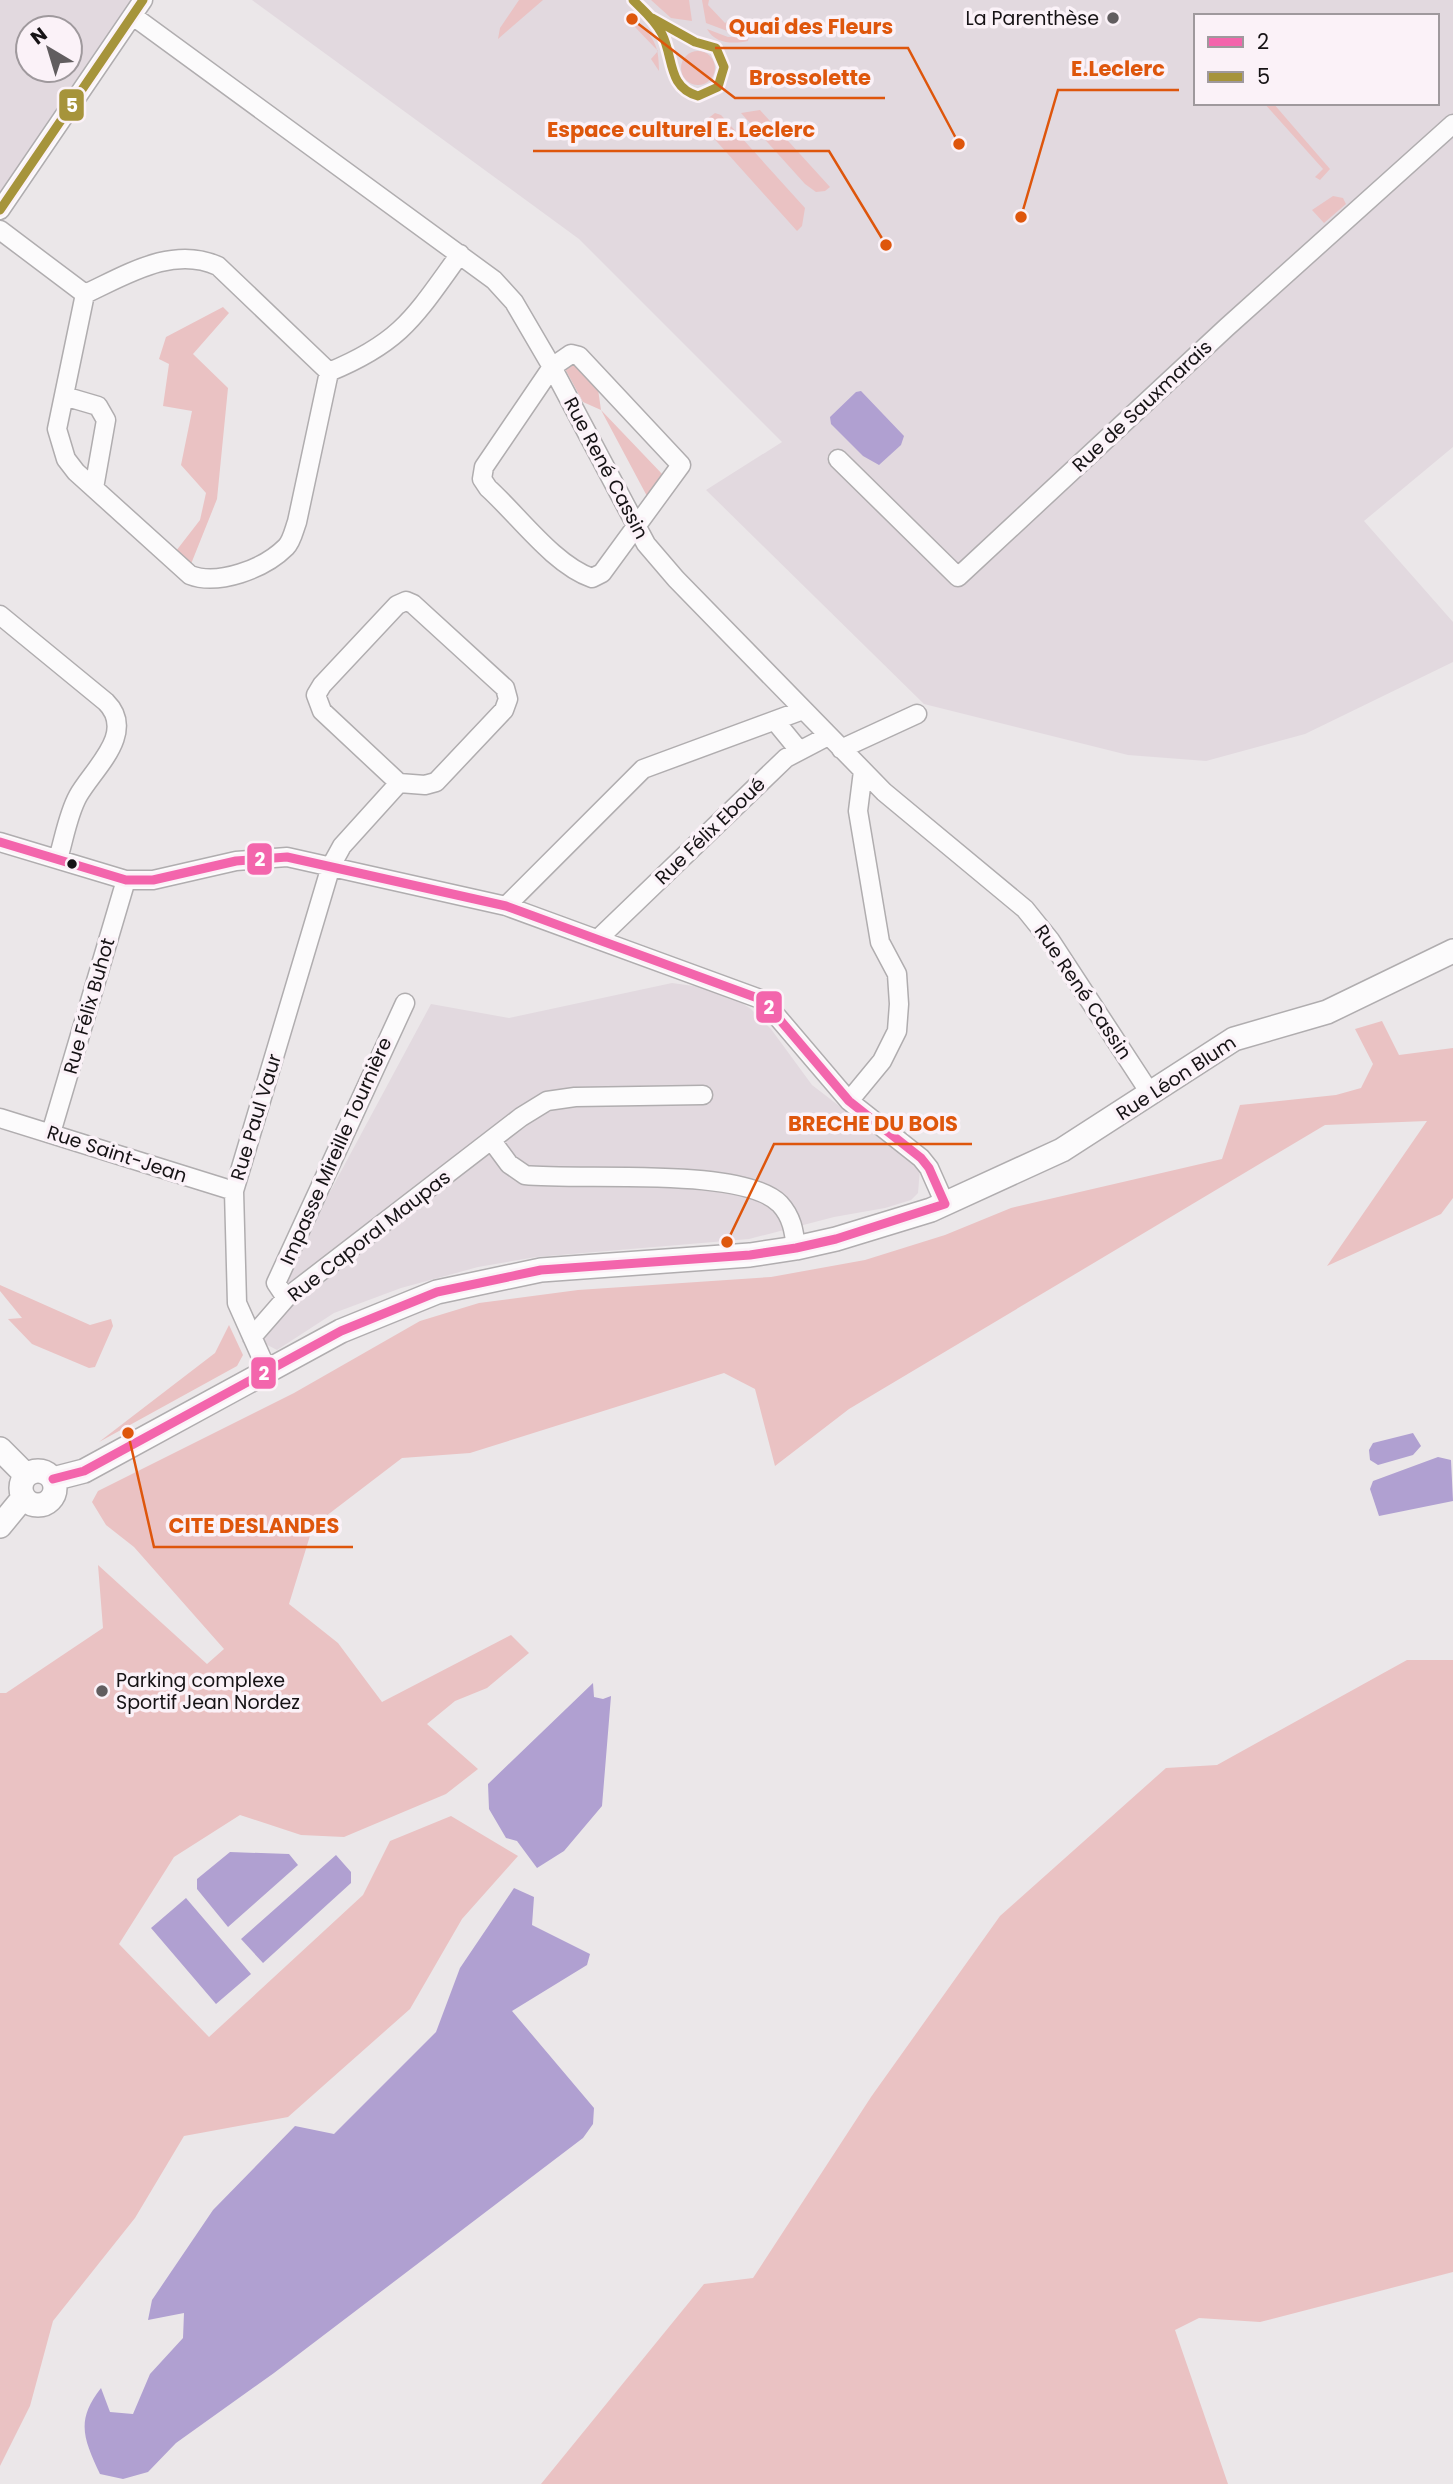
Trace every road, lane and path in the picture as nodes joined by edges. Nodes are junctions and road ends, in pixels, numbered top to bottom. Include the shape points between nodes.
1 (143, 0) edge
2 (133, 16) junction
3 (1453, 124) edge
4 (0, 210) edge
5 (0, 230) edge
6 (460, 254) junction
7 (85, 294) junction
8 (552, 367) junction
9 (329, 372) junction
10 (64, 396) junction
11 (838, 459) dead end
12 (93, 488) junction
13 (636, 526) junction
14 (0, 615) edge
15 (803, 710) junction
16 (917, 714) dead end
17 (775, 721) junction
18 (835, 743) junction
19 (797, 749) junction
20 (863, 771) junction
21 (399, 783) junction
22 (0, 842) edge
23 (58, 859) junction
24 (331, 866) junction
25 (126, 880) junction
26 (506, 906) junction
27 (599, 938) junction
28 (1453, 951) edge
29 (405, 1003) dead end
30 (1150, 1093) junction
31 (703, 1096) dead end
32 (849, 1101) junction
33 (0, 1118) edge
34 (51, 1133) junction
35 (492, 1141) junction
36 (233, 1191) junction
37 (944, 1204) junction
38 (796, 1248) junction
39 (286, 1298) junction
40 (252, 1337) junction
41 (267, 1370) junction
42 (0, 1449) edge
43 (25, 1487) junction
44 (0, 1526) edge

1 - 2 street
2 - 4 street
2 - 6 street, Rue René Cassin
3 - 11 street, Rue de Sauxmarais via 958,577
5 - 7 street
6 - 8 street, Rue René Cassin via 514,302
6 - 9 street via 392,340
7 - 9 street via 165,260 204,260 218,266
7 - 10 street
8 - 13 street, Rue René Cassin
8 - 13 street via 564,355 579,356 681,465
8 - 13 street via 484,467 482,479 537,537 579,573 592,578 602,573
9 - 12 street via 297,522 289,545 273,558 234,575 204,580 190,575
10 - 12 street via 59,443 66,460
10 - 12 street via 98,406 106,420
13 - 15 street, Rue René Cassin via 676,579
14 - 23 street via 109,705 116,718 117,735 77,798
15 - 17 street
15 - 18 street, Rue René Cassin
16 - 18 street, Rue Félix Eboué
17 - 19 street
17 - 26 street via 643,769
18 - 19 street, Rue Félix Eboué
18 - 20 street, Rue René Cassin
19 - 27 street, Rue Félix Eboué
20 - 30 street, Rue René Cassin via 1025,909
20 - 32 street via 858,811 880,942 897,974 899,1004 897,1031 882,1061
21 - 21 street via 322,711 316,695 397,605 406,601 505,688 508,699 504,710 436,782
21 - 24 street, Rue Paul Vaur via 342,846
22 - 23 street
23 - 25 street
24 - 25 street via 268,858 153,880
24 - 26 street
24 - 36 street, Rue Paul Vaur
25 - 34 street, Rue Félix Buhot
26 - 27 street
27 - 32 street via 763,1000
28 - 30 street, Rue Léon Blum via 1327,1012 1234,1039
29 - 39 street, Impasse Mireille Tournière via 276,1283
30 - 37 street, Rue Léon Blum via 1062,1150
31 - 35 street, Rue Caporal Maupas via 547,1101
32 - 37 street via 921,1158
33 - 34 street, Rue Saint-Jean
34 - 36 street, Rue Saint-Jean
35 - 38 street via 509,1164 525,1175 698,1180 763,1193 779,1203 789,1217
35 - 39 street, Rue Caporal Maupas
36 - 40 street, Rue Paul Vaur via 237,1304
37 - 38 street, Rue Léon Blum
38 - 41 street, Rue Léon Blum via 541,1270 468,1283 393,1307
39 - 40 street, Rue Caporal Maupas
40 - 41 street, Rue Paul Vaur
41 - 43 street, Rue Léon Blum via 84,1471 53,1479 53,1496 45,1504 34,1505
42 - 43 street
43 - 44 street

